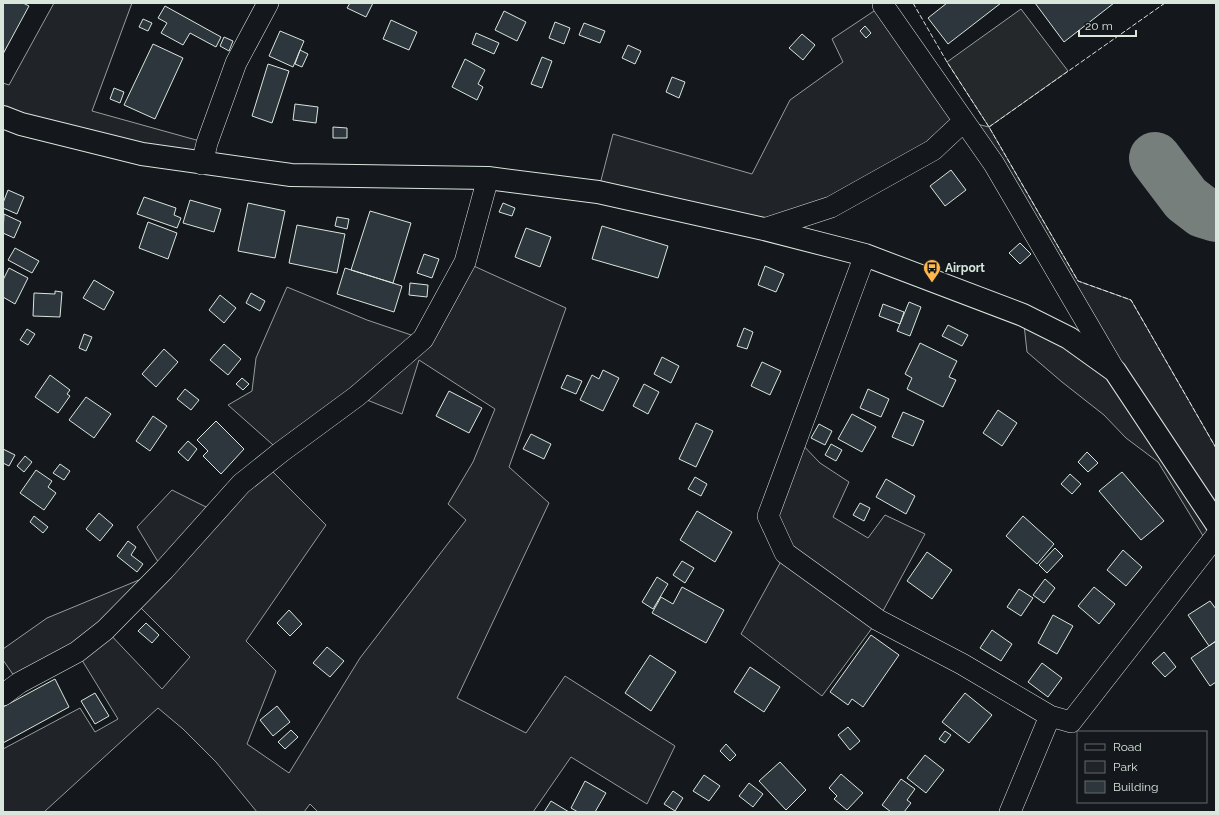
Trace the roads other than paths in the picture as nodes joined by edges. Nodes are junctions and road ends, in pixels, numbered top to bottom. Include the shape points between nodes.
1 (268, 3) edge
2 (886, 3) edge
3 (3, 117) edge
4 (964, 121) junction
5 (202, 164) junction
6 (488, 178) junction
7 (764, 229) junction
8 (865, 255) junction
9 (1115, 371) junction
10 (1216, 523) edge
11 (1216, 536) edge
12 (3, 695) edge
13 (1050, 716) junction
14 (1010, 812) edge

1 - 5 street via 236,63
2 - 4 street via 883,5
3 - 5 main road via 21,124 142,154
4 - 7 street via 933,150 831,207
4 - 9 street via 994,164
5 - 6 main road via 291,175
6 - 7 main road via 598,192
6 - 12 street via 465,262 423,339 357,396 241,484 164,570 105,630 77,652 19,683
7 - 8 main road
8 - 9 main road via 1023,315 1069,338
8 - 13 street via 768,516 785,553 878,620 962,664
9 - 10 main road
11 - 13 street via 1071,722
13 - 14 street

